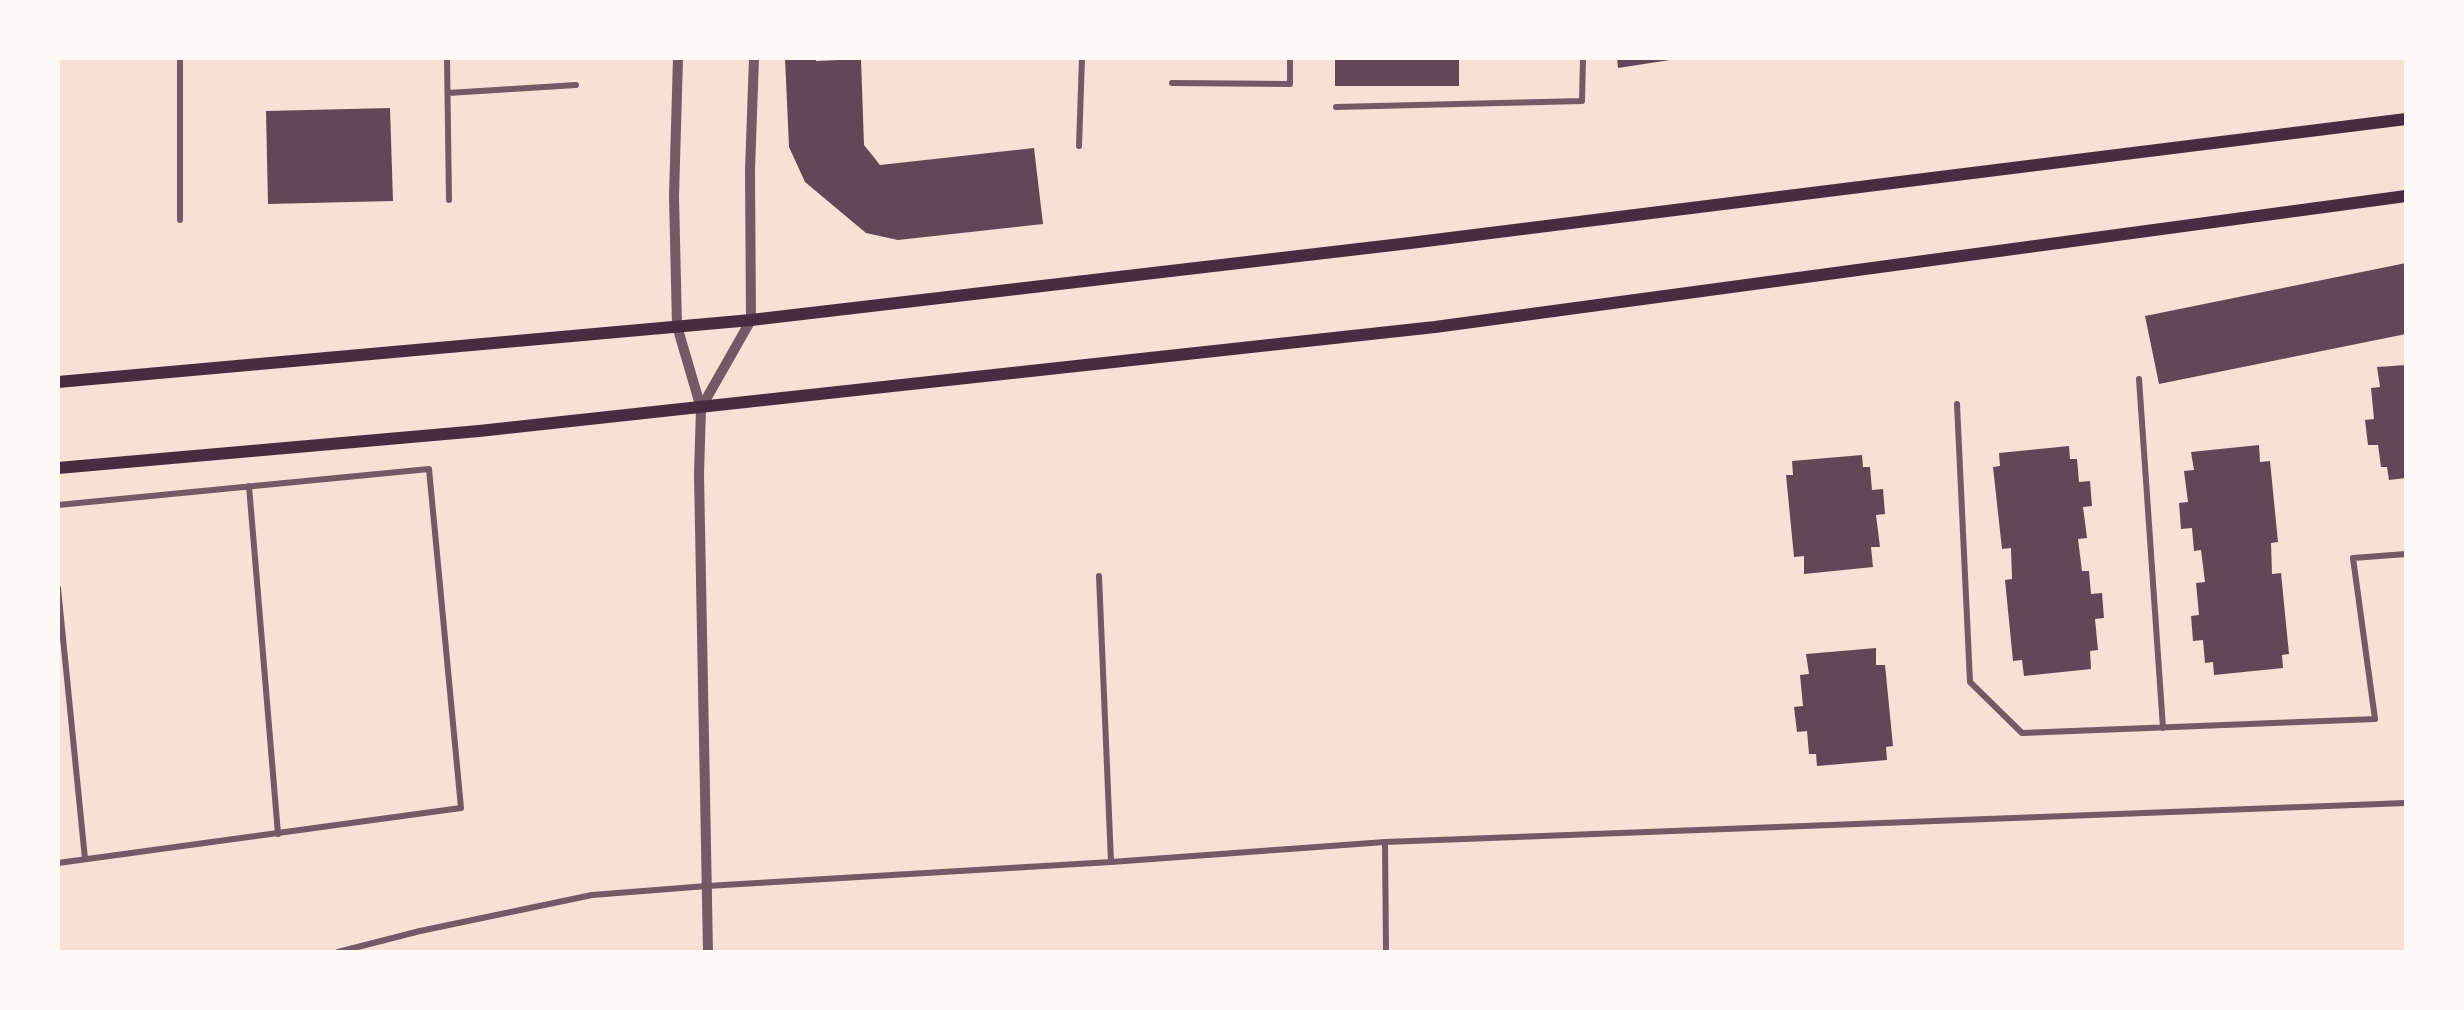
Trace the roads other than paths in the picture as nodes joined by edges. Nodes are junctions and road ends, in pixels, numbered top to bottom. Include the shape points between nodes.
1 (180, 58) edge
2 (447, 58) edge
3 (678, 58) edge
4 (754, 58) edge
5 (1082, 58) edge
6 (1290, 58) edge
7 (1583, 58) edge
8 (1172, 83) dead end
9 (576, 85) dead end
10 (448, 93) junction
11 (1336, 107) dead end
12 (2406, 119) edge
13 (1079, 146) dead end
14 (2406, 196) edge
15 (449, 200) dead end
16 (180, 220) dead end
17 (751, 320) junction
18 (677, 326) junction
19 (2139, 379) dead end
20 (58, 382) edge
21 (1957, 404) dead end
22 (700, 408) junction
23 (58, 468) edge
24 (249, 486) junction
25 (58, 504) edge
26 (2406, 554) edge
27 (1100, 576) dead end
28 (58, 588) edge
29 (2163, 728) junction
30 (2406, 803) edge
31 (278, 834) junction
32 (1384, 842) junction
33 (85, 860) junction
34 (1111, 862) junction
35 (58, 863) edge
36 (707, 886) junction
37 (338, 951) edge
38 (708, 951) edge
39 (1386, 951) edge

1 - 16 street
2 - 10 street
3 - 18 street via 674,196
4 - 17 street
5 - 13 street
6 - 8 street via 1290,84
7 - 11 street via 1582,101
9 - 10 street
10 - 15 street
12 - 17 main road via 1410,243
14 - 22 main road via 1435,327
17 - 18 main road
17 - 22 street
18 - 20 main road
18 - 22 street
19 - 29 street
21 - 29 street via 1970,682 2022,733
22 - 23 main road
22 - 36 street
24 - 25 street
24 - 31 street
24 - 31 street via 429,470 461,808
26 - 29 street via 2354,558 2375,719
27 - 34 street
28 - 33 street
30 - 32 street
31 - 33 street
32 - 34 street
32 - 39 street
33 - 35 street
34 - 36 street
36 - 37 street via 592,895
36 - 38 street

